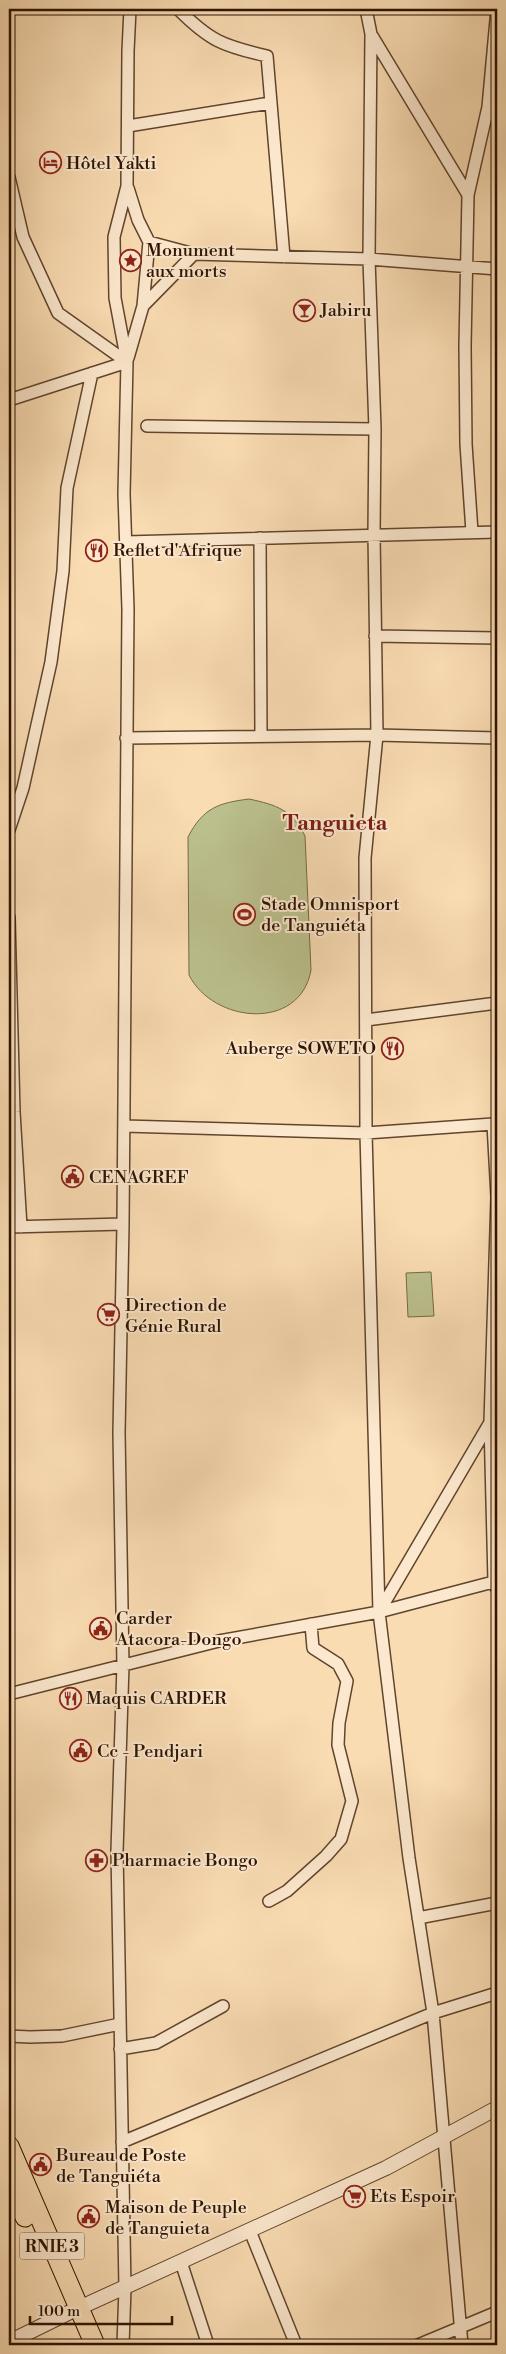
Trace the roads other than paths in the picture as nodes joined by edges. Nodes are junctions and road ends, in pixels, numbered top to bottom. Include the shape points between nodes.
1 (130, 9) edge
2 (178, 9) edge
3 (366, 9) edge
4 (496, 9) edge
5 (371, 34) junction
6 (270, 103) junction
7 (128, 126) junction
8 (9, 177) edge
9 (127, 186) junction
10 (468, 195) junction
11 (149, 242) junction
12 (194, 254) junction
13 (284, 257) junction
14 (369, 259) junction
15 (466, 267) junction
16 (497, 269) edge
17 (143, 306) junction
18 (127, 362) junction
19 (92, 373) junction
20 (9, 400) edge
21 (147, 426) dead end
22 (375, 429) junction
23 (472, 532) junction
24 (497, 532) edge
25 (374, 534) junction
26 (260, 538) junction
27 (126, 542) junction
28 (375, 636) junction
29 (497, 638) edge
30 (377, 735) junction
31 (261, 736) junction
32 (126, 738) junction
33 (497, 738) edge
34 (9, 830) edge
35 (9, 917) edge
36 (497, 1003) edge
37 (366, 1020) junction
38 (124, 1126) junction
39 (366, 1133) junction
40 (123, 1224) junction
41 (15, 1227) edge
42 (497, 1410) edge
43 (490, 1422) junction
44 (496, 1584) edge
45 (379, 1612) junction
46 (311, 1624) junction
47 (123, 1665) junction
48 (9, 1694) edge
49 (269, 1901) dead end
50 (497, 1903) edge
51 (418, 1918) junction
52 (497, 1993) edge
53 (223, 2006) dead end
54 (433, 2012) junction
55 (120, 2024) junction
56 (9, 2036) edge
57 (120, 2050) junction
58 (497, 2108) edge
59 (445, 2135) junction
60 (122, 2142) junction
61 (9, 2146) edge
62 (10, 2187) edge
63 (250, 2231) junction
64 (181, 2262) junction
65 (125, 2288) junction
66 (74, 2310) junction
67 (497, 2312) edge
68 (461, 2327) junction
69 (9, 2342) edge
70 (82, 2345) edge
71 (95, 2345) edge
72 (123, 2345) edge
73 (208, 2345) edge
74 (296, 2345) edge
75 (418, 2345) edge
76 (462, 2345) edge

1 - 7 street
2 - 6 street via 199,31 228,47 267,56
3 - 5 street
4 - 10 street via 488,107
5 - 10 street
5 - 14 street
6 - 7 street
6 - 13 street
7 - 9 street
8 - 18 street via 23,237 58,313
9 - 11 street
9 - 18 street via 114,237 115,298
10 - 15 street
11 - 12 street
11 - 17 street
12 - 13 street
12 - 17 street
13 - 14 street
14 - 15 street
14 - 22 street
15 - 16 street
15 - 23 street via 466,434
17 - 18 street
18 - 19 street
18 - 27 street
19 - 20 street
19 - 34 street via 67,488 63,571 51,662 23,788
21 - 22 street
22 - 25 street
23 - 24 street
23 - 25 street
25 - 26 street
25 - 28 street
26 - 27 street
26 - 31 street
27 - 32 street
28 - 29 street
28 - 30 street
30 - 31 street
30 - 33 street
30 - 37 street via 365,858
31 - 32 street
32 - 38 street
35 - 41 street
36 - 37 street
37 - 39 street
38 - 39 street
38 - 40 street
39 - 43 street via 493,1124 497,1197
39 - 45 street
40 - 41 street
40 - 47 street via 119,1433
42 - 43 street
43 - 44 street
43 - 45 street
44 - 45 street
45 - 46 street
45 - 51 street
46 - 47 street via 220,1641
46 - 49 street via 313,1648 338,1664 347,1681 338,1745 352,1801 340,1839 326,1856 287,1891
47 - 48 street
47 - 55 street via 117,1852
50 - 51 street
51 - 54 street
52 - 54 street
53 - 57 street via 156,2043
54 - 59 street
54 - 60 street
55 - 56 street via 62,2036
55 - 57 street
57 - 60 street
58 - 59 street
59 - 63 street via 386,2168
59 - 68 street
60 - 65 street
61 - 66 highway, RNIE 3
62 - 66 highway, RNIE 3
63 - 64 street
63 - 74 street
64 - 65 street
64 - 73 street
65 - 66 street
65 - 72 street
66 - 69 street
66 - 70 highway, RNIE 3
66 - 71 highway, RNIE 3
67 - 68 street
68 - 75 street
68 - 76 street

